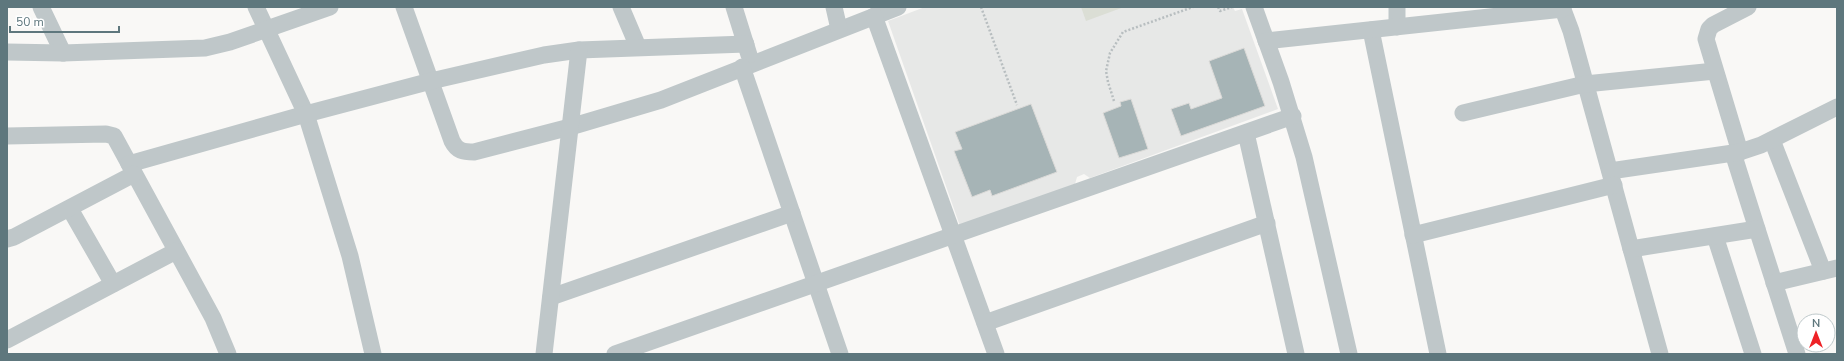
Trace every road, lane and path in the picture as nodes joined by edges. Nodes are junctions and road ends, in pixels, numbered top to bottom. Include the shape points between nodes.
1 (41, 7) edge
2 (256, 7) edge
3 (330, 7) edge
4 (404, 7) edge
5 (621, 7) edge
6 (734, 7) edge
7 (834, 7) edge
8 (898, 7) edge
9 (981, 7) edge
10 (1193, 7) edge
11 (1218, 7) edge
12 (1232, 7) edge
13 (1254, 7) edge
14 (1397, 7) edge
15 (1748, 7) edge
16 (1562, 8) edge
17 (1460, 13) edge
18 (874, 16) junction
19 (1397, 27) junction
20 (267, 29) junction
21 (839, 29) junction
22 (1371, 30) junction
23 (1266, 41) junction
24 (746, 44) junction
25 (638, 47) junction
26 (579, 50) junction
27 (7, 52) edge
28 (63, 53) junction
29 (747, 66) junction
30 (1715, 71) junction
31 (431, 80) junction
32 (1586, 84) junction
33 (1114, 101) dead end
34 (1017, 105) dead end
35 (1837, 107) edge
36 (1463, 113) dead end
37 (306, 114) junction
38 (1293, 116) junction
39 (570, 127) junction
40 (1246, 132) junction
41 (7, 136) edge
42 (1772, 140) junction
43 (1737, 152) junction
44 (132, 169) junction
45 (1612, 178) junction
46 (70, 208) junction
47 (792, 213) junction
48 (1266, 223) junction
49 (1756, 229) junction
50 (1413, 235) junction
51 (953, 236) junction
52 (1715, 236) junction
53 (7, 239) edge
54 (1631, 249) junction
55 (176, 251) junction
56 (1830, 269) edge
57 (816, 283) junction
58 (1774, 283) junction
59 (113, 284) junction
60 (550, 297) junction
61 (985, 323) junction
62 (7, 340) edge
63 (1656, 353) edge
64 (228, 354) edge
65 (373, 354) edge
66 (544, 354) edge
67 (615, 354) edge
68 (840, 354) edge
69 (996, 354) edge
70 (1296, 354) edge
71 (1349, 354) edge
72 (1438, 354) edge
73 (1753, 354) edge
74 (1797, 354) edge

1 - 28 street
2 - 20 street
3 - 20 street
4 - 31 street
5 - 25 street
6 - 24 street
7 - 21 street
8 - 18 street
9 - 34 path
10 - 33 path via 1123,32 1110,53 1107,65 1108,82
11 - 12 path via 1220,11
13 - 23 street
14 - 19 street
15 - 30 street via 1709,29 1706,39
16 - 17 street
16 - 32 street
17 - 19 street
18 - 21 street
18 - 51 street
19 - 22 street
20 - 28 street via 204,48
20 - 37 street
21 - 29 street
22 - 23 street
22 - 50 street
23 - 38 street
24 - 25 street
24 - 29 street
25 - 26 street
26 - 31 street via 509,62
26 - 39 street
27 - 28 street
29 - 39 street via 661,100
29 - 47 street
30 - 32 street
30 - 43 street
31 - 37 street
31 - 39 street via 452,141 461,151 474,152
32 - 36 street
32 - 45 street
35 - 42 street
37 - 44 street
37 - 65 street via 350,256
38 - 40 street
38 - 71 street
39 - 60 street
40 - 48 street
40 - 51 street
41 - 44 street via 111,135
42 - 43 street
42 - 56 street
43 - 45 street
43 - 49 street
44 - 46 street
44 - 55 street
45 - 50 street
45 - 54 street
46 - 53 street
46 - 59 street
47 - 57 street
47 - 60 street
48 - 61 street
48 - 70 street
49 - 52 street
49 - 58 street
50 - 72 street
51 - 57 street
51 - 61 street
52 - 54 street
52 - 73 street
54 - 63 street
55 - 59 street
55 - 64 street via 213,318
56 - 58 street
57 - 67 street
57 - 68 street
58 - 74 street
59 - 62 street
60 - 66 street
61 - 69 street

